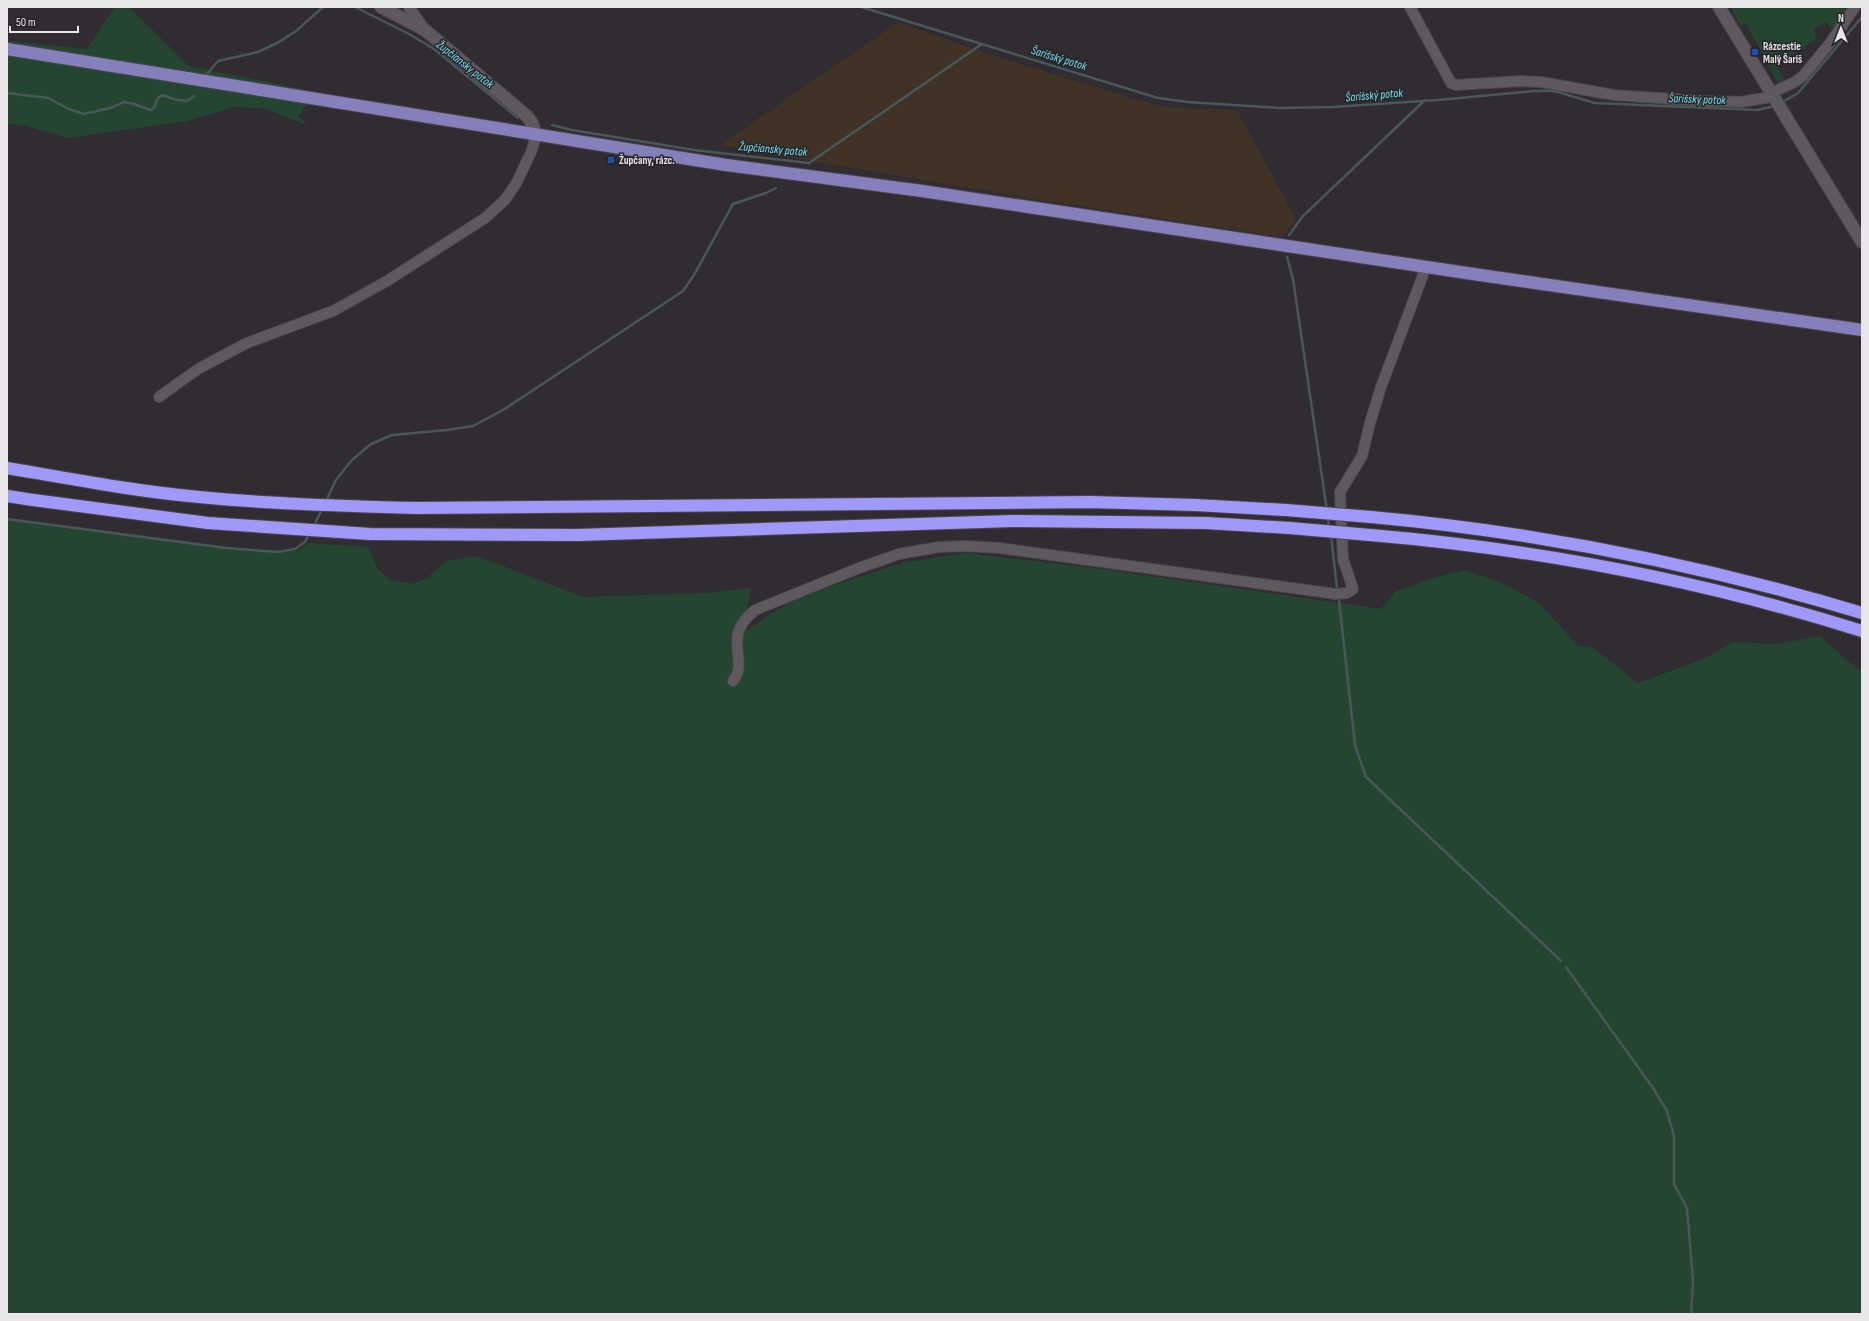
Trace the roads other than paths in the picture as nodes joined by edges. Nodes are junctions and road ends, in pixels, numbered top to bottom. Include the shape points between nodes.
1 (381, 7) edge
2 (409, 7) edge
3 (1410, 7) edge
4 (1719, 7) edge
5 (1855, 7) edge
6 (425, 30) junction
7 (7, 49) edge
8 (1773, 96) junction
9 (536, 134) junction
10 (1862, 242) edge
11 (1426, 267) junction
12 (1862, 330) edge
13 (159, 397) dead end
14 (7, 468) edge
15 (7, 496) edge
16 (1862, 613) edge
17 (1862, 631) edge
18 (733, 681) dead end

1 - 6 street
2 - 6 street
3 - 8 street via 1451,83 1456,85 1542,82 1614,95 1711,101 1750,101
4 - 8 street
5 - 8 street via 1803,76
6 - 9 street via 527,116
7 - 9 main road
8 - 10 street
9 - 11 main road via 719,164 922,191
9 - 13 street via 532,150 516,182 505,200 485,218 387,281 333,311 247,344 198,369
11 - 12 main road
11 - 18 street via 1381,387 1362,456 1340,492 1343,559 1353,589 1347,593 1336,594 1000,548 966,546 920,549 859,568 755,610 742,622 738,632 736,641 739,671
14 - 16 highway, bridge via 96,484 198,497 417,508 1090,502 1286,510 1427,522 1494,531 1628,555 1748,581
15 - 17 highway, bridge via 208,523 317,532 418,535 578,535 1012,521 1206,523 1290,528 1370,534 1535,555 1745,598

